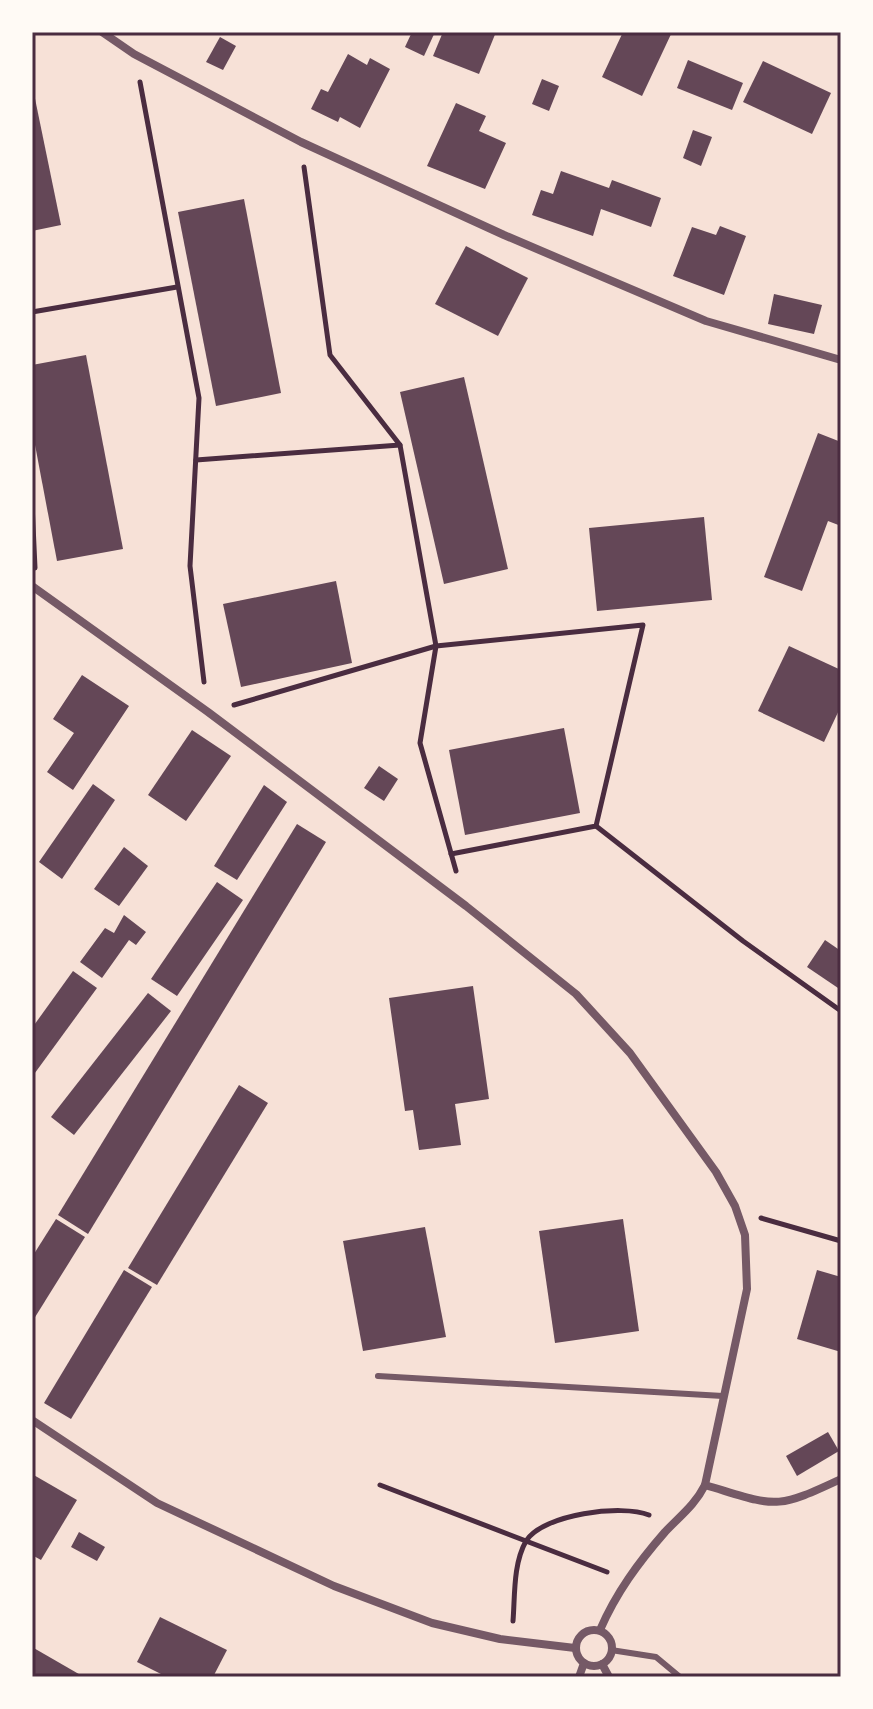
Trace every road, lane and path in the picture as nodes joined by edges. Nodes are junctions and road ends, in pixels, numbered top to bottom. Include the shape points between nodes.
1 (102, 32) edge
2 (134, 54) junction
3 (301, 142) junction
4 (177, 287) junction
5 (32, 312) edge
6 (841, 360) edge
7 (400, 445) junction
8 (196, 460) junction
9 (32, 503) edge
10 (34, 588) edge
11 (436, 646) junction
12 (208, 712) junction
13 (596, 826) junction
14 (451, 854) junction
15 (466, 906) junction
16 (841, 1011) edge
17 (768, 1220) dead end
18 (841, 1241) edge
19 (378, 1376) dead end
20 (723, 1396) junction
21 (32, 1420) edge
22 (841, 1479) edge
23 (380, 1485) dead end
24 (705, 1485) junction
25 (658, 1519) dead end
26 (525, 1543) junction
27 (608, 1573) dead end
28 (513, 1628) dead end
29 (600, 1630) junction
30 (575, 1648) junction
31 (611, 1650) junction
32 (584, 1663) junction
33 (602, 1664) junction
34 (579, 1677) edge
35 (609, 1677) edge
36 (680, 1677) edge

1 - 2 street
2 - 3 street
2 - 4 path
3 - 6 street via 706,321
3 - 7 path via 330,355
4 - 5 path
4 - 8 path via 199,398
7 - 8 path
7 - 11 path
8 - 12 path via 190,566
9 - 10 path
10 - 12 street
11 - 12 path
11 - 13 path via 643,625
11 - 14 path via 420,743
12 - 15 street
13 - 14 path
13 - 16 path
14 - 15 path
15 - 20 street via 576,994 630,1053 735,1206 745,1235 747,1289
17 - 18 path
19 - 20 lane
20 - 24 street
21 - 30 street via 157,1503 334,1586 432,1623 500,1639
22 - 24 street via 791,1503 768,1504
23 - 26 path
24 - 29 street via 695,1504 628,1578
25 - 26 path via 611,1511 561,1519
26 - 27 path
26 - 28 path
29 - 30 street via 583,1633
29 - 31 street via 609,1638
30 - 32 street
31 - 33 street
31 - 36 lane via 656,1657
32 - 33 street
32 - 34 street
33 - 35 street

